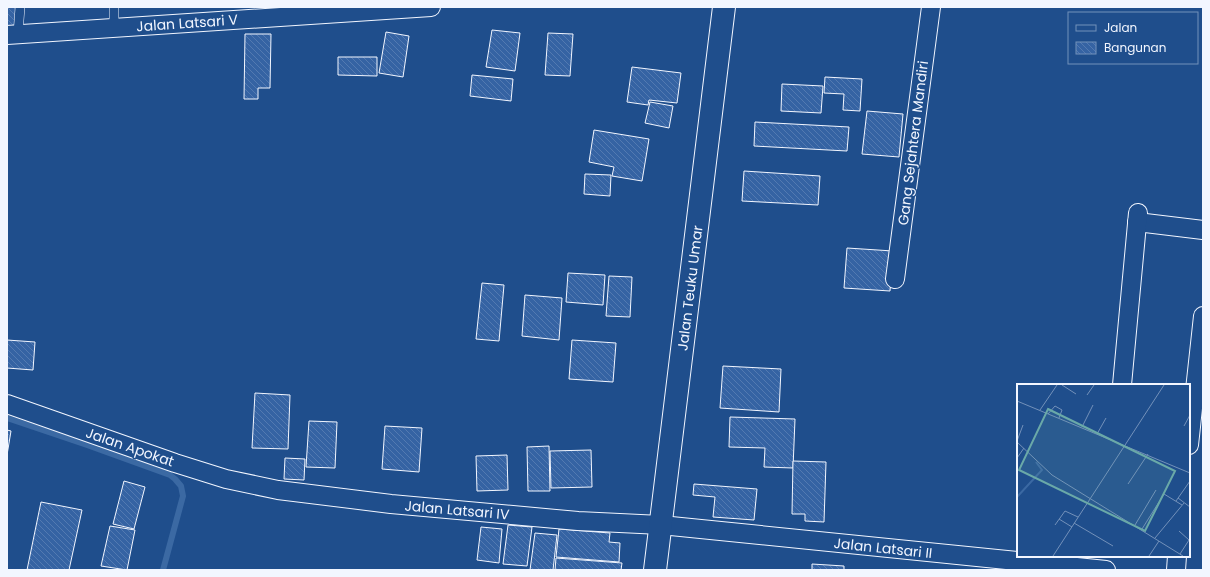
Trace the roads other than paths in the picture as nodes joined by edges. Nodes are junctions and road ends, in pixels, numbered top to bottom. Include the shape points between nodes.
1 (20, 7) edge
2 (114, 7) edge
3 (431, 7) edge
4 (724, 7) edge
5 (931, 7) edge
6 (329, 10) edge
7 (114, 28) junction
8 (13, 34) edge
9 (1203, 230) edge
10 (895, 279) dead end
11 (1203, 316) edge
12 (1122, 384) edge
13 (7, 404) edge
14 (1190, 436) edge
15 (253, 486) joint
16 (661, 525) junction
17 (1106, 557) edge
18 (1177, 557) edge
19 (655, 570) edge
20 (1105, 570) edge
21 (1176, 570) edge

1 - 8 lane
2 - 7 lane
3 - 6 street, Jalan Latsari V
4 - 16 highway, Jalan Teuku Umar
5 - 10 street, Gang Sejahtera Mandiri
6 - 7 street, Jalan Latsari V
7 - 8 street, Jalan Latsari V
9 - 12 street via 1138,217
11 - 14 street
13 - 15 street, Jalan Apokat via 175,463
15 - 16 street, Jalan Latsari IV via 391,504 578,521
16 - 19 highway, Jalan Teuku Umar
16 - 20 street, Jalan Latsari II
17 - 20 street
18 - 21 street

